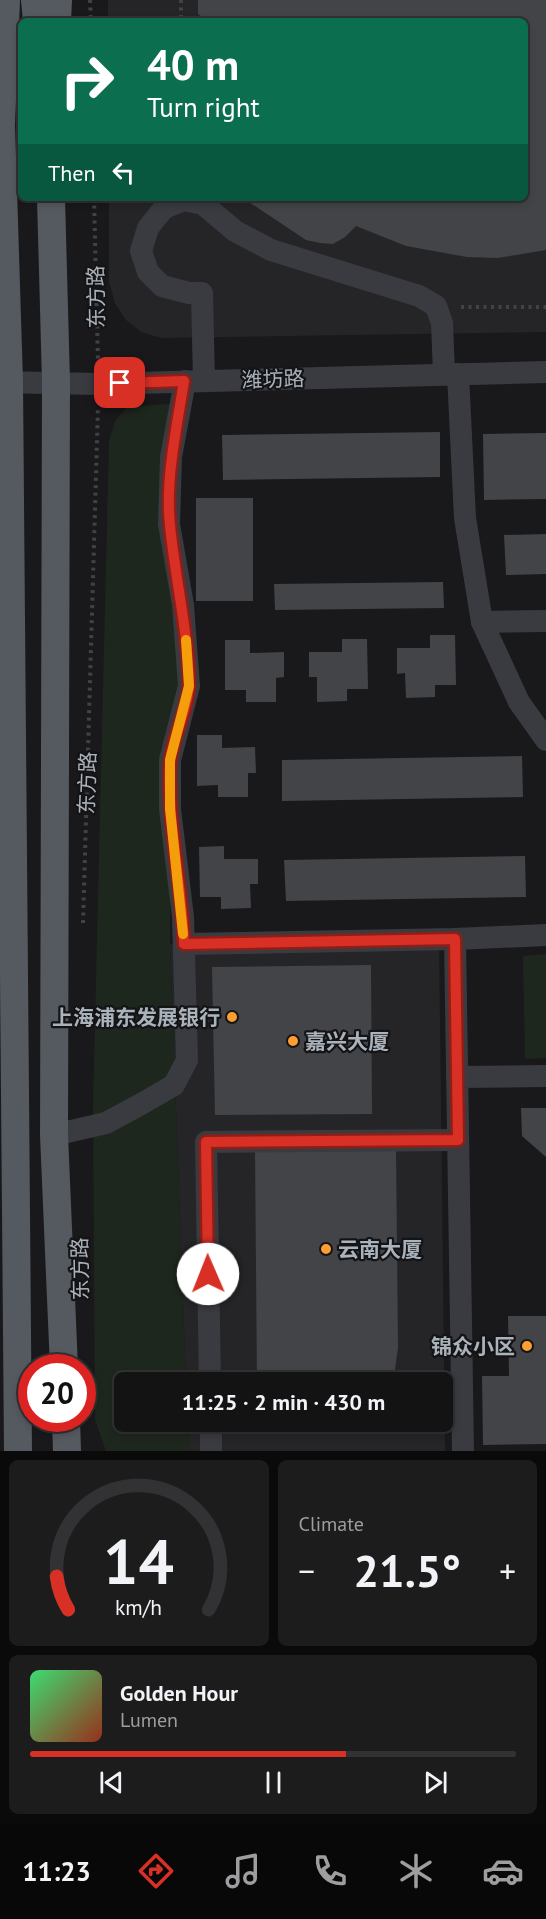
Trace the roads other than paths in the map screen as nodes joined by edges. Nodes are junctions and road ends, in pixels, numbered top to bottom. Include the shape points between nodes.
1 (6, 0) edge
2 (35, 0) edge
3 (58, 0) edge
4 (37, 18) edge
5 (57, 18) edge
6 (1, 122) edge
7 (51, 201) edge
8 (182, 201) edge
9 (189, 201) edge
10 (546, 372) edge
11 (451, 374) junction
12 (194, 381) junction
13 (4, 382) edge
14 (56, 382) junction
15 (546, 621) edge
16 (482, 622) junction
17 (546, 740) edge
18 (546, 935) edge
19 (455, 939) junction
20 (184, 944) junction
21 (6, 988) edge
22 (546, 1076) edge
23 (457, 1077) junction
24 (54, 1135) junction
25 (458, 1140) junction
26 (63, 1354) edge
27 (210, 1372) edge
28 (66, 1432) edge
29 (211, 1432) edge
30 (18, 1451) edge
31 (67, 1451) edge
32 (211, 1451) edge
33 (463, 1451) edge

1 - 6 main road
2 - 4 main road
3 - 5 main road
6 - 13 main road
7 - 14 main road, 东方路
8 - 12 street via 164,208 148,228 141,251 148,272 162,286 202,293
9 - 11 street via 204,204 235,231 271,250 419,296 436,306
10 - 11 street, 潍坊路
11 - 12 street, 潍坊路
11 - 16 street via 465,518
12 - 14 street, 潍坊路
12 - 20 street via 171,457 170,524 183,605 189,686 170,760 170,809
13 - 14 street, 潍坊路
13 - 21 main road
14 - 24 main road, 东方路
15 - 16 street
16 - 17 street via 519,702
18 - 19 street
19 - 20 street
19 - 23 street
20 - 24 street via 187,1060 174,1085 106,1123
21 - 30 main road
22 - 23 street
23 - 25 street
24 - 26 main road, 东方路
25 - 27 street via 206,1142
25 - 33 street
28 - 31 main road
29 - 32 street

